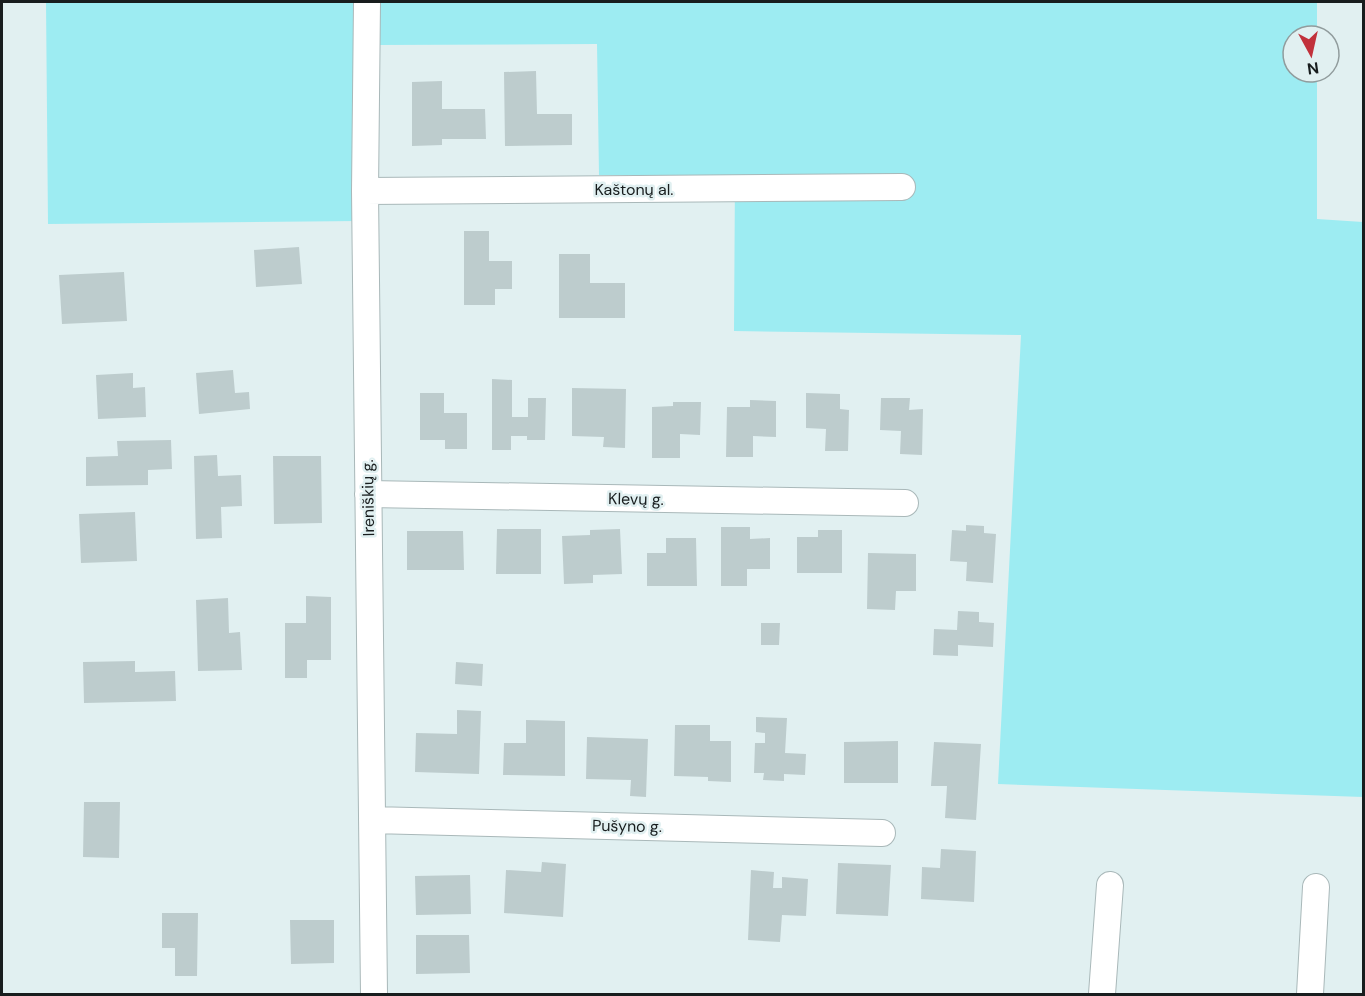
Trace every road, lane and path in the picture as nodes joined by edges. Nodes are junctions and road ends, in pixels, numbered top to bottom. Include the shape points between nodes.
1 (367, 2) edge
2 (903, 187) dead end
3 (365, 191) junction
4 (368, 494) junction
5 (905, 503) dead end
6 (372, 820) junction
7 (882, 833) dead end
8 (1110, 885) dead end
9 (1316, 887) dead end
10 (374, 994) edge
11 (1102, 994) edge
12 (1310, 994) edge

1 - 3 street, Ireniškių g.
2 - 3 street, Kaštonų al.
3 - 4 street, Ireniškių g.
4 - 5 street, Klevų g.
4 - 6 street, Ireniškių g.
6 - 7 street, Pušyno g.
6 - 10 street, Ireniškių g.
8 - 11 street
9 - 12 street

